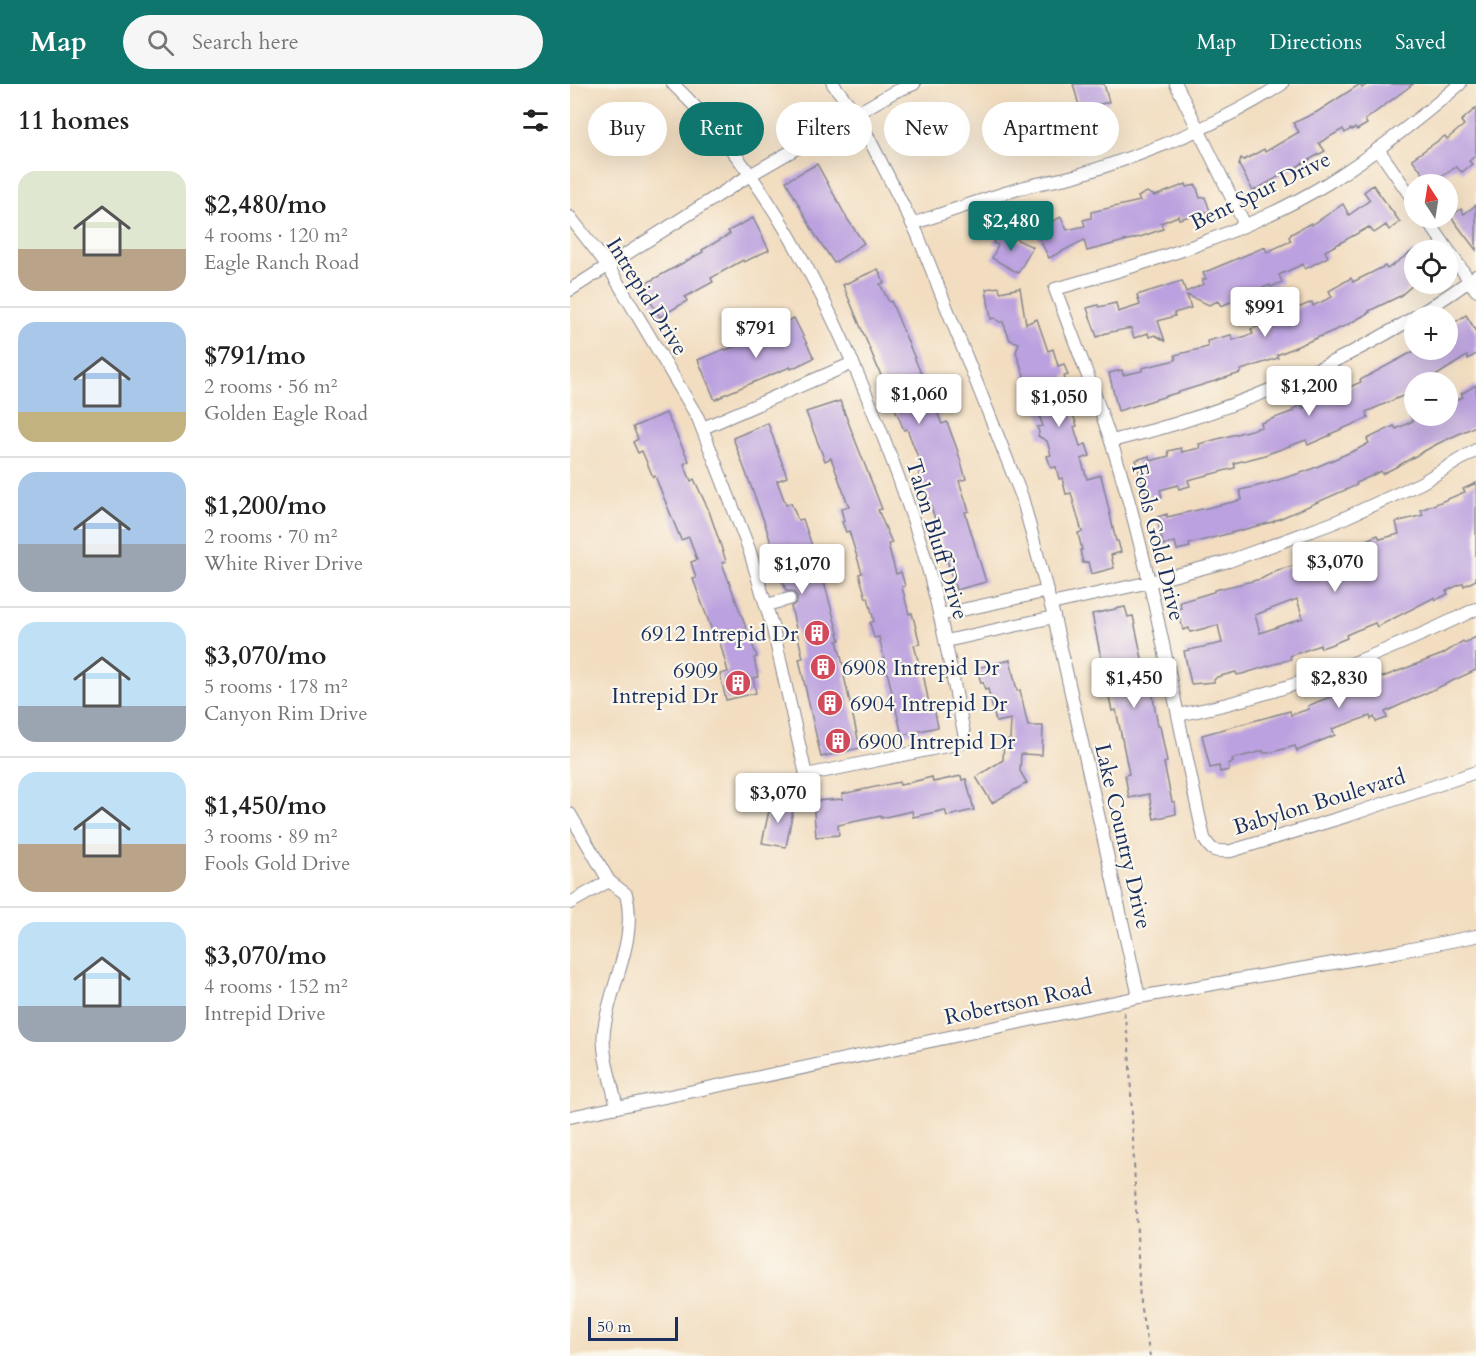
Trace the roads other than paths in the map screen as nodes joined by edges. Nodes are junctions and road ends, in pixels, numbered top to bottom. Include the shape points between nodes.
1 (673, 84) edge
2 (833, 84) edge
3 (914, 84) edge
4 (1176, 84) edge
5 (1282, 84) edge
6 (1460, 84) edge
7 (847, 102) edge
8 (872, 106) edge
9 (1198, 130) junction
10 (872, 145) edge
11 (1378, 150) junction
12 (783, 156) edge
13 (750, 174) junction
14 (1404, 187) edge
15 (570, 218) edge
16 (912, 224) junction
17 (1245, 225) junction
18 (1434, 228) edge
19 (608, 266) junction
20 (1474, 282) edge
21 (1055, 289) joint
22 (570, 290) edge
23 (853, 363) junction
24 (703, 429) junction
25 (1112, 441) junction
26 (1476, 450) edge
27 (1150, 582) junction
28 (1049, 597) junction
29 (789, 600) dead end
30 (766, 605) junction
31 (1476, 609) edge
32 (939, 615) junction
33 (1054, 617) junction
34 (946, 641) junction
35 (1178, 715) junction
36 (966, 742) joint
37 (1476, 772) edge
38 (1198, 813) joint
39 (570, 814) edge
40 (609, 880) junction
41 (570, 886) edge
42 (573, 901) edge
43 (1476, 936) edge
44 (1139, 997) junction
45 (617, 1107) junction
46 (570, 1117) edge

1 - 13 street, Talon Bluff Drive
2 - 7 street, Lake Country Drive
3 - 8 street
4 - 9 street
5 - 9 street
6 - 11 street, Bent Spur Drive
9 - 16 street via 1076,176 1027,186
9 - 17 street
10 - 16 street, Lake Country Drive
11 - 14 street
11 - 17 street, Bent Spur Drive via 1327,183
12 - 13 street
13 - 19 street
13 - 23 street, Talon Bluff Drive via 808,266
15 - 19 street, Intrepid Drive
16 - 28 street, Lake Country Drive via 1022,497
17 - 21 street, Bent Spur Drive via 1193,247
18 - 20 street
19 - 22 street
19 - 24 street, Intrepid Drive
20 - 25 street via 1390,332 1317,369 1178,423
21 - 25 street, Fools Gold Drive
23 - 24 street
23 - 32 street, Talon Bluff Drive via 890,452 922,547
24 - 30 street, Intrepid Drive
25 - 27 street, Fools Gold Drive
26 - 27 street via 1421,483 1333,523 1229,561
27 - 28 street via 1078,597
27 - 35 street, Fools Gold Drive
28 - 32 street
28 - 33 street, Lake Country Drive
29 - 30 street
30 - 36 street, Intrepid Drive via 806,775
31 - 35 street via 1360,662 1275,691
32 - 34 street, Talon Bluff Drive
33 - 34 street
33 - 44 street, Lake Country Drive
34 - 36 street, Talon Bluff Drive
35 - 38 street, Fools Gold Drive
37 - 38 street, Babylon Boulevard via 1231,851 1209,849
39 - 40 street
40 - 42 street
40 - 45 street via 626,894 630,923 604,1033
41 - 42 street
43 - 44 street, Robertson Road
44 - 45 street, Robertson Road
45 - 46 street, Robertson Road

